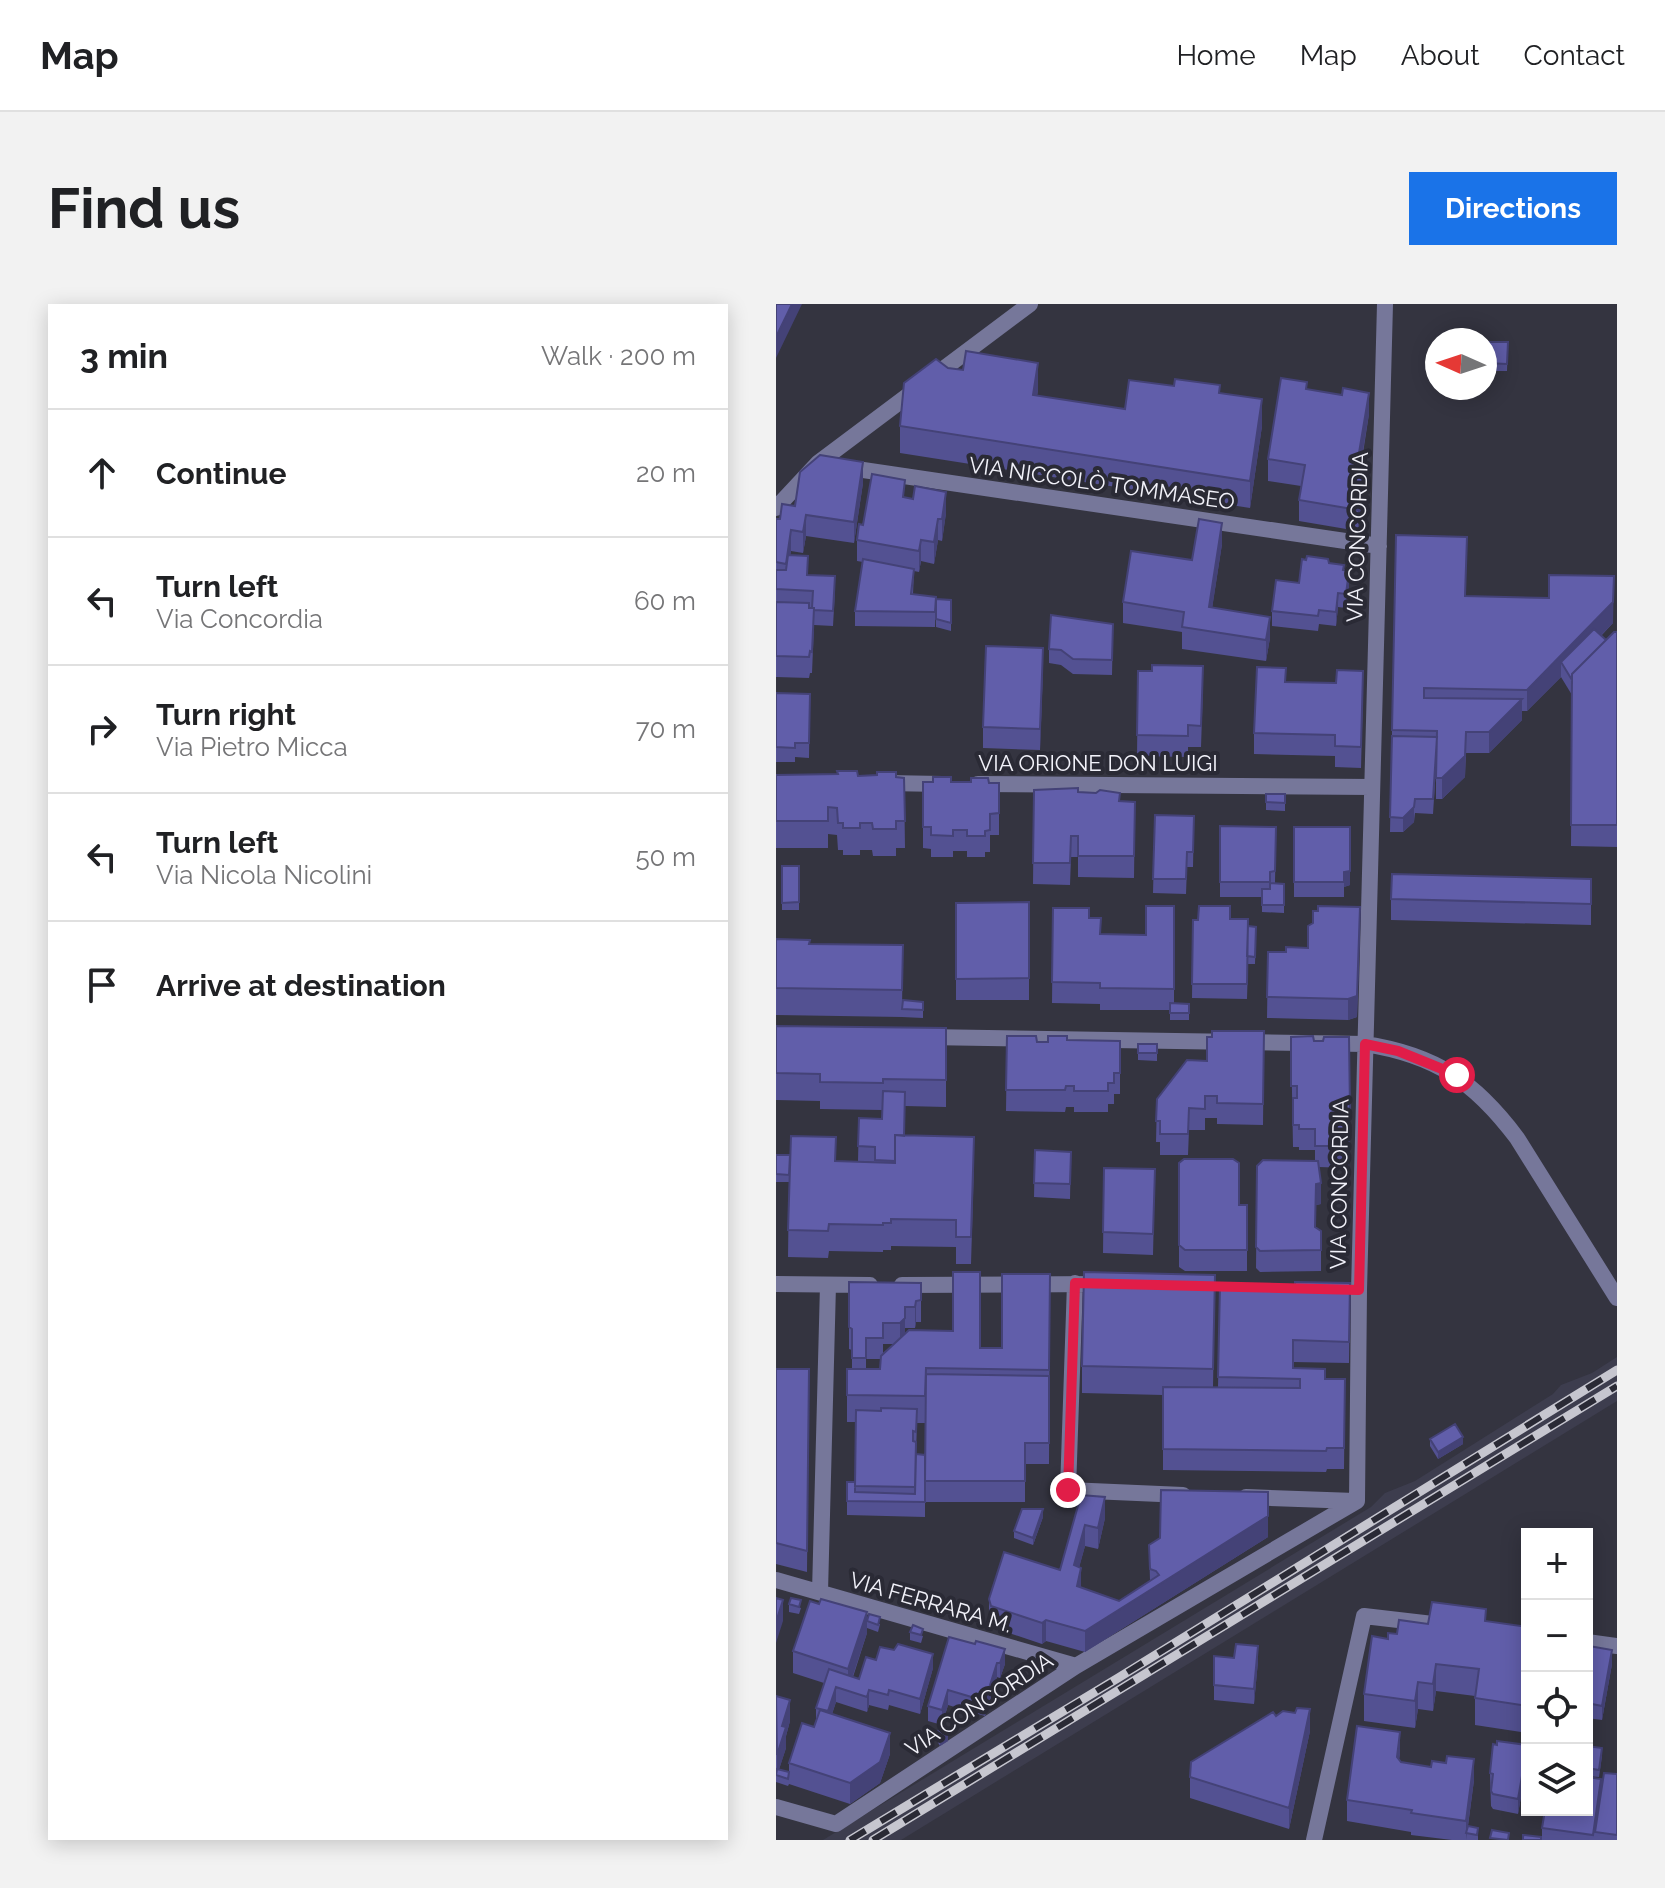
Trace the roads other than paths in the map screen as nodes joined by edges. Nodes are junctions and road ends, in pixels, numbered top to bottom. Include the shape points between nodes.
1 (1030, 304) edge
2 (1385, 304) edge
3 (818, 463) junction
4 (776, 508) edge
5 (1379, 546) junction
6 (870, 783) edge
7 (1372, 787) junction
8 (902, 1037) edge
9 (1365, 1044) junction
10 (1075, 1283) junction
11 (776, 1284) edge
12 (1122, 1284) edge
13 (828, 1285) junction
14 (1617, 1298) edge
15 (1205, 1495) edge
16 (1235, 1497) edge
17 (1357, 1501) junction
18 (776, 1580) edge
19 (820, 1592) junction
20 (1468, 1628) edge
21 (1593, 1643) edge
22 (1617, 1646) edge
23 (1076, 1666) junction
24 (776, 1807) edge
25 (1314, 1840) edge

1 - 3 street
2 - 5 street, VIA CONCORDIA
3 - 4 street
3 - 5 street, VIA NICCOLÒ TOMMASEO
5 - 7 street, VIA CONCORDIA
6 - 7 street, VIA ORIONE DON LUIGI
7 - 9 street, VIA CONCORDIA
8 - 9 street
9 - 14 street via 1457,1075 1486,1101 1517,1138
9 - 17 street, VIA CONCORDIA via 1351,1289
10 - 12 street
10 - 13 street
10 - 15 street via 1068,1490
11 - 13 street
13 - 19 street
16 - 17 street
17 - 23 street, VIA CONCORDIA
18 - 19 street, VIA FERRARA M.
19 - 23 street, VIA FERRARA M.
20 - 25 street via 1364,1616
21 - 22 street
23 - 24 street, VIA CONCORDIA via 836,1824

